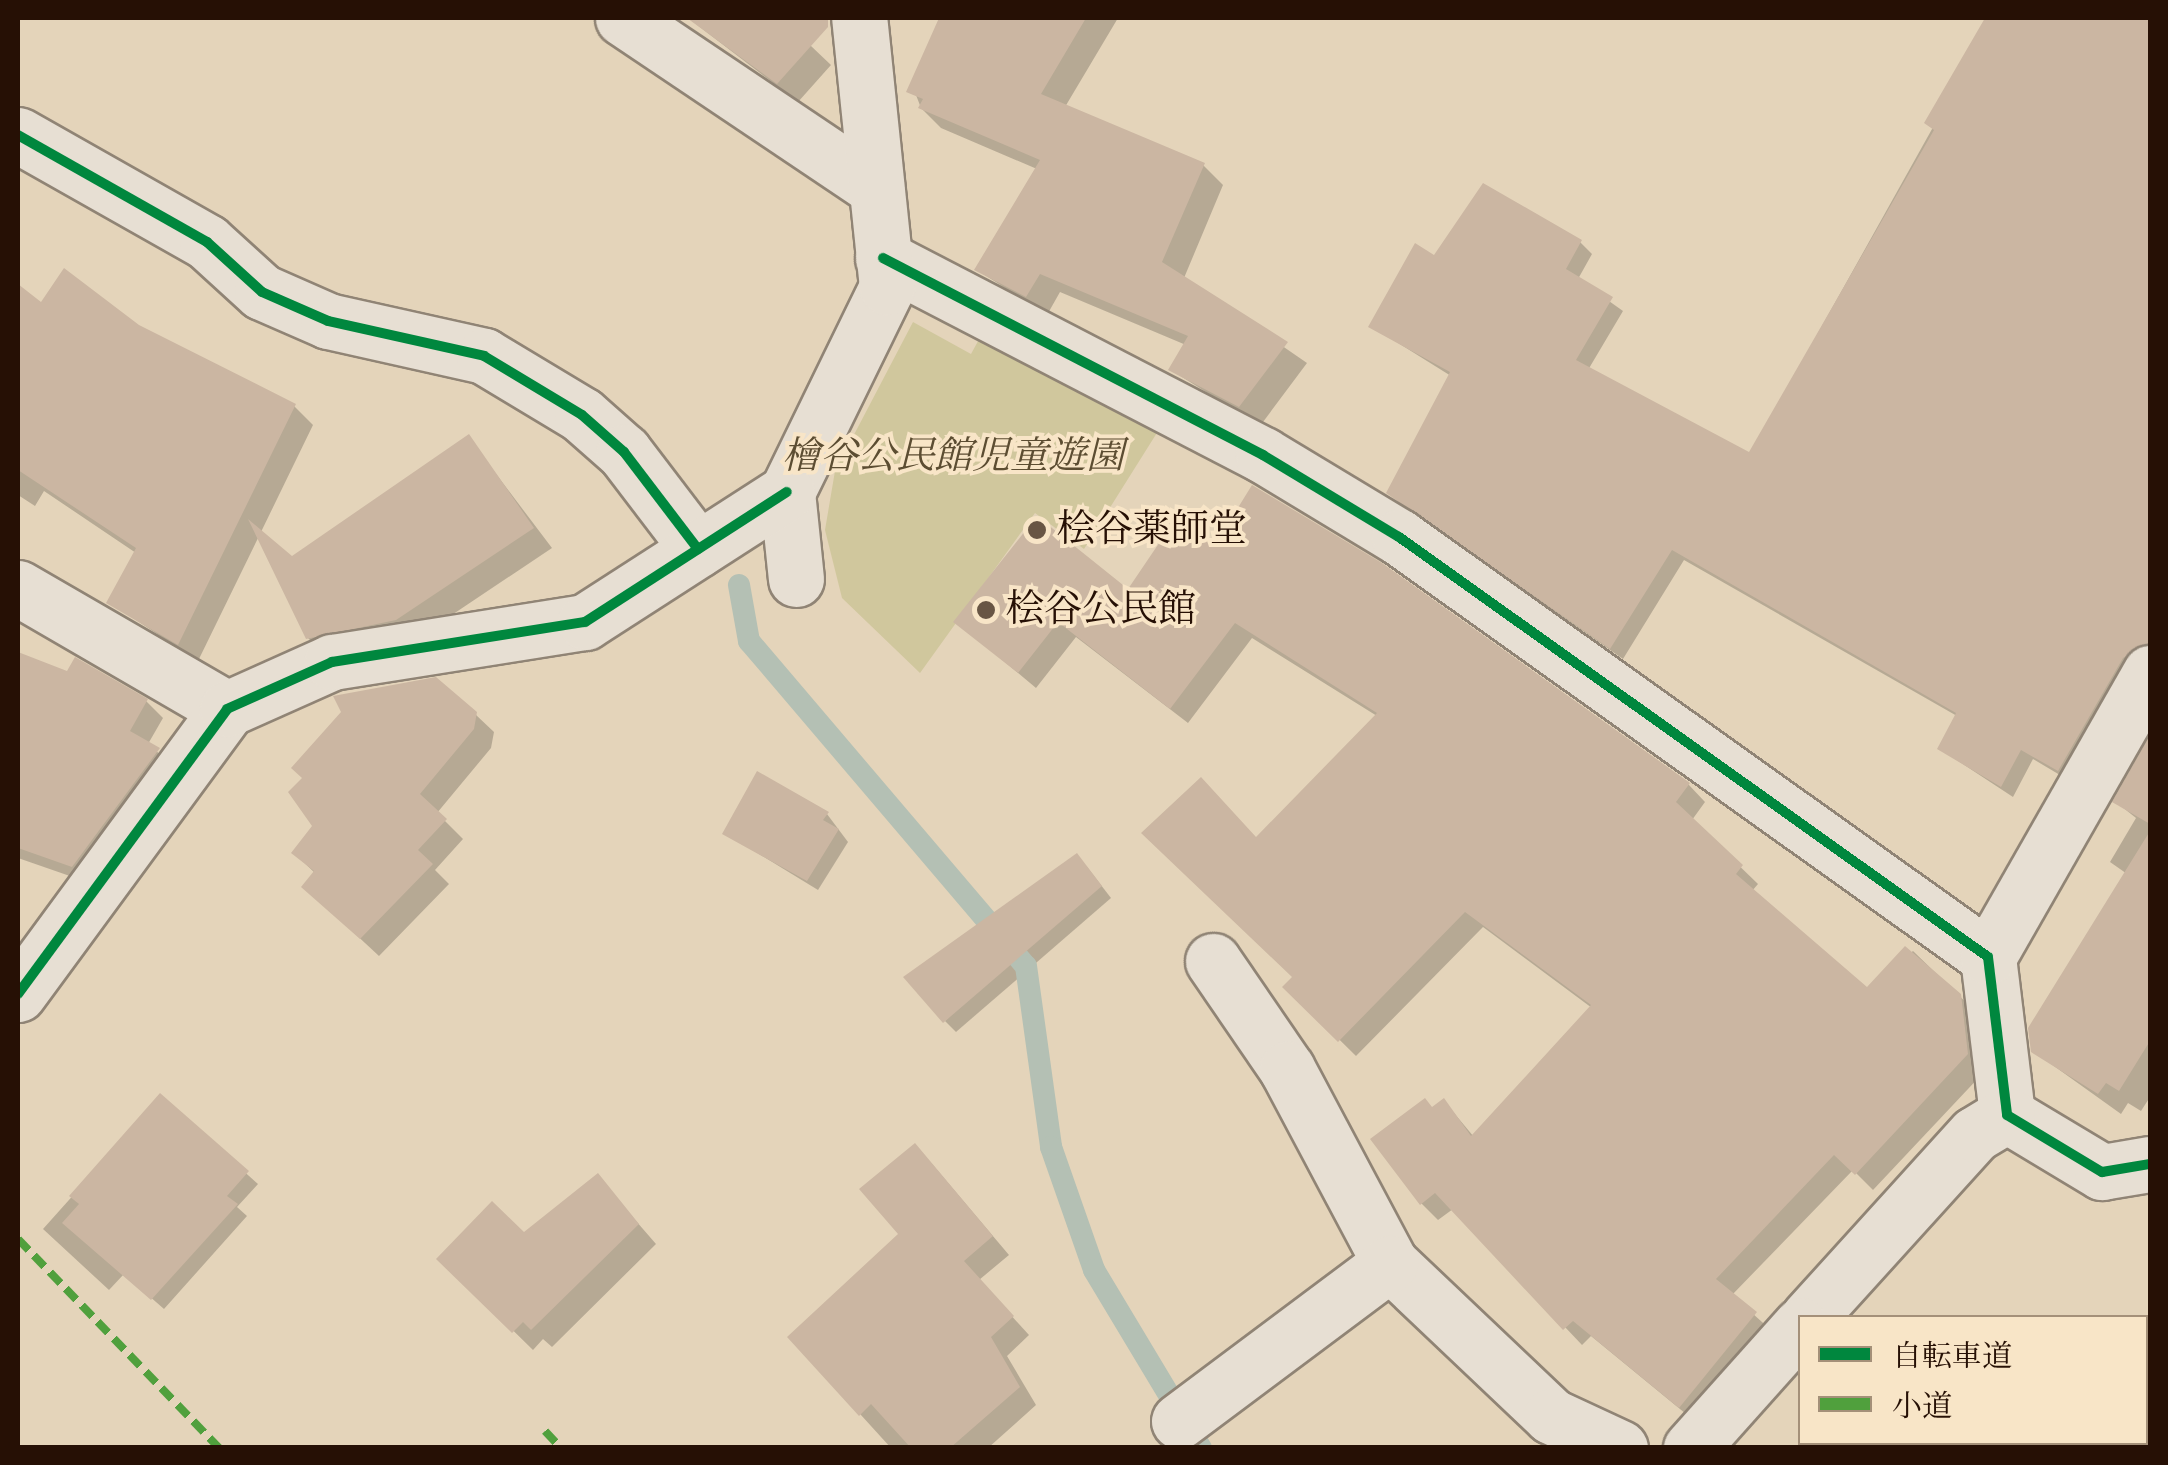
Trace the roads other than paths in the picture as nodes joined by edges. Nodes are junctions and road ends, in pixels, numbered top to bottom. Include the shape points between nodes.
1 (623, 18) edge
2 (859, 18) edge
3 (18, 135) edge
4 (876, 188) junction
5 (884, 258) junction
6 (787, 492) junction
7 (698, 548) junction
8 (796, 579) dead end
9 (18, 588) edge
10 (2150, 673) edge
11 (227, 709) junction
12 (1988, 957) junction
13 (1213, 961) dead end
14 (18, 994) edge
15 (2006, 1115) junction
16 (2150, 1164) edge
17 (1390, 1263) junction
18 (1811, 1315) edge
19 (1798, 1328) edge
20 (1179, 1421) dead end
21 (1620, 1448) edge
22 (1691, 1448) edge

1 - 4 street
2 - 4 street
3 - 7 street via 207,242 262,292 328,321 484,356 566,405 624,452
4 - 5 street
5 - 6 street via 887,287
5 - 12 street via 1262,455 1399,537
6 - 7 street
6 - 8 street
7 - 11 street via 554,633 332,662
9 - 11 street
10 - 12 street
11 - 14 street
12 - 15 street
13 - 17 street via 1287,1070
15 - 16 street via 2102,1172
15 - 18 street via 1974,1134
17 - 20 street
17 - 21 street via 1552,1416
19 - 22 street

